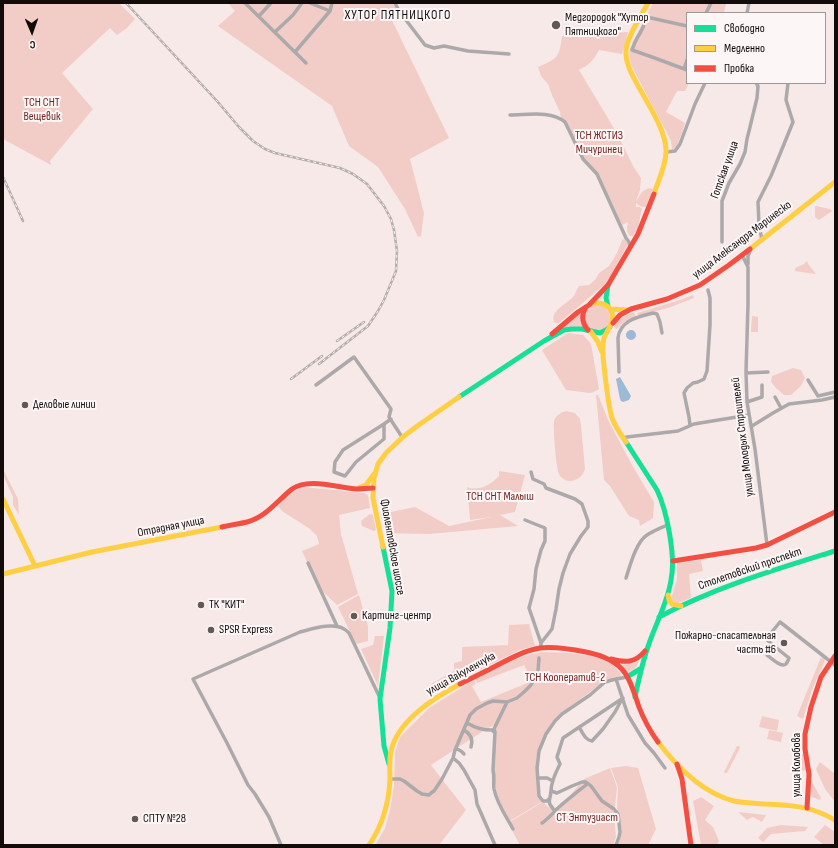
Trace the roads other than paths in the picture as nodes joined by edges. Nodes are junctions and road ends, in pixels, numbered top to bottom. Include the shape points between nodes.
1 (244, 3) edge
2 (271, 3) edge
3 (302, 3) edge
4 (310, 3) edge
5 (332, 3) edge
6 (395, 3) edge
7 (648, 3) edge
8 (711, 3) edge
9 (330, 11) junction
10 (706, 12) edge
11 (259, 16) junction
12 (641, 16) junction
13 (686, 26) edge
14 (275, 32) junction
15 (295, 52) junction
16 (510, 54) dead end
17 (306, 63) dead end
18 (685, 70) edge
19 (705, 84) edge
20 (757, 84) edge
21 (788, 84) edge
22 (510, 115) dead end
23 (666, 152) junction
24 (835, 182) edge
25 (762, 240) junction
26 (722, 242) dead end
27 (752, 247) junction
28 (630, 248) junction
29 (742, 255) junction
30 (748, 267) junction
31 (608, 285) junction
32 (708, 290) dead end
33 (588, 306) junction
34 (609, 307) junction
35 (630, 309) junction
36 (611, 326) junction
37 (589, 331) junction
38 (618, 333) junction
39 (662, 333) dead end
40 (545, 341) junction
41 (603, 354) junction
42 (619, 372) dead end
43 (768, 372) dead end
44 (746, 373) junction
45 (808, 380) dead end
46 (316, 385) dead end
47 (762, 386) dead end
48 (835, 392) edge
49 (775, 397) dead end
50 (835, 397) edge
51 (747, 402) junction
52 (781, 408) junction
53 (749, 415) junction
54 (391, 419) junction
55 (384, 424) junction
56 (690, 426) junction
57 (752, 426) junction
58 (402, 437) junction
59 (623, 438) junction
60 (531, 472) dead end
61 (375, 473) junction
62 (373, 488) junction
63 (357, 489) junction
64 (373, 498) junction
65 (3, 499) edge
66 (835, 512) edge
67 (525, 520) dead end
68 (667, 525) junction
69 (766, 545) junction
70 (835, 551) edge
71 (673, 561) junction
72 (308, 563) dead end
73 (35, 566) junction
74 (3, 574) edge
75 (626, 578) dead end
76 (668, 596) junction
77 (681, 606) junction
78 (663, 608) junction
79 (659, 617) junction
80 (336, 626) junction
81 (648, 646) junction
82 (774, 646) junction
83 (543, 647) junction
84 (835, 656) edge
85 (539, 658) dead end
86 (610, 659) junction
87 (833, 664) edge
88 (640, 669) junction
89 (627, 677) junction
90 (616, 679) junction
91 (635, 697) junction
92 (622, 698) junction
93 (380, 699) junction
94 (507, 702) junction
95 (466, 724) junction
96 (579, 727) junction
97 (464, 730) junction
98 (495, 733) junction
99 (384, 746) junction
100 (392, 748) junction
101 (471, 748) dead end
102 (455, 751) junction
103 (464, 754) dead end
104 (453, 758) junction
105 (677, 764) junction
106 (390, 766) junction
107 (665, 768) dead end
108 (685, 771) junction
109 (539, 778) junction
110 (390, 779) junction
111 (553, 781) junction
112 (682, 781) junction
113 (696, 781) junction
114 (586, 782) junction
115 (551, 791) junction
116 (549, 799) junction
117 (807, 808) junction
118 (555, 811) junction
119 (835, 820) edge
120 (542, 824) dead end
121 (513, 829) dead end
122 (281, 845) edge
123 (369, 845) edge
124 (495, 845) edge
125 (616, 845) edge
126 (691, 845) edge

1 - 11 street
2 - 11 street
3 - 14 street
4 - 9 street
5 - 9 street
6 - 16 street via 425,45 434,48 444,46 468,51
7 - 12 main road, Фиолентовское шоссе
8 - 10 street
9 - 15 street
11 - 14 street
12 - 13 street
12 - 18 street via 645,23 632,50
12 - 23 main road, Фиолентовское шоссе via 626,49 626,58 632,77 662,131
14 - 15 street
15 - 17 street
19 - 23 street via 680,144 675,151
20 - 26 street, Готская улица via 757,98 745,152 722,201
21 - 25 street via 786,100 793,122 758,202
22 - 28 street via 543,114 560,118 565,122 583,159 597,174
23 - 28 main road, Фиолентовское шоссе via 666,160 653,198
24 - 25 main road, улица Александра Маринеско
25 - 27 main road, улица Александра Маринеско
27 - 29 main road, улица Александра Маринеско
27 - 30 street via 748,256
28 - 31 main road, Фиолентовское шоссе
29 - 30 street, улица Молодых Строителей
29 - 35 main road, улица Александра Маринеско via 700,285 667,299
30 - 44 street, улица Молодых Строителей
31 - 33 main road, Фиолентовское шоссе
31 - 34 main road, Фиолентовское шоссе via 606,298
32 - 56 street via 710,326 707,371 704,379 687,388 684,393
33 - 34 main road via 601,303
33 - 37 main road, Фиолентовское шоссе via 582,319
33 - 40 main road, Фиолентовское шоссе via 565,322
34 - 35 main road, улица Александра Маринеско via 617,310
34 - 36 main road, Фиолентовское шоссе via 613,316
35 - 36 main road, улица Александра Маринеско via 620,315
36 - 37 main road, Фиолентовское шоссе via 599,333
36 - 38 street
36 - 41 main road, Фиолентовское шоссе via 604,339
37 - 40 main road, Фиолентовское шоссе via 580,328 564,330
37 - 41 main road, Фиолентовское шоссе
38 - 39 street via 623,324 653,313 660,322
38 - 42 street
40 - 58 main road, Фиолентовское шоссе via 454,399
41 - 59 main road, Фиолентовское шоссе via 609,406
43 - 44 street
44 - 51 street, улица Молодых Строителей
45 - 48 street via 818,396
46 - 54 street via 354,357 391,409
47 - 51 street via 762,397
49 - 52 street
50 - 52 street via 789,404
51 - 53 street, улица Молодых Строителей
52 - 57 street
53 - 56 street
53 - 57 street, улица Молодых Строителей
54 - 55 street
54 - 58 street
55 - 55 street via 384,439 356,462 345,476 334,472 335,462 343,450
56 - 59 street via 678,431
57 - 69 street, улица Молодых Строителей
58 - 61 main road, Фиолентовское шоссе via 381,460
59 - 68 main road, Фиолентовское шоссе via 657,490
60 - 83 street via 533,479 544,484 546,488 582,504 588,521 588,526 570,554 563,573 552,629
61 - 62 main road, Фиолентовское шоссе
61 - 63 main road via 366,485
62 - 63 main road, Отрадная улица
62 - 64 main road, Фиолентовское шоссе
63 - 64 main road via 365,490
63 - 73 main road, Отрадная улица via 303,483 290,489 257,519 248,522 92,552
64 - 93 main road, Фиолентовское шоссе via 392,591 390,628
65 - 73 main road
66 - 69 main road
67 - 83 street via 545,528 545,541 536,569 529,608
68 - 71 main road, Фиолентовское шоссе
68 - 75 street via 645,536 641,541
69 - 71 main road
70 - 77 main road, Столетовский проспект via 745,579
71 - 76 main road, Фиолентовское шоссе
72 - 80 street
73 - 74 main road, Отрадная улица
76 - 77 main road via 672,604
76 - 78 main road, Фиолентовское шоссе
77 - 78 main road
77 - 79 main road, Столетовский проспект
78 - 79 main road, Фиолентовское шоссе
79 - 81 main road
80 - 93 street, Фиолентовское шоссе via 344,628 349,633
80 - 122 street via 300,632 193,679 248,785 269,817
81 - 86 main road via 642,656 633,661 621,662
81 - 88 main road
82 - 82 street via 789,658 786,664 781,665 767,655
82 - 87 street via 766,639 780,622
83 - 86 main road via 589,652
83 - 89 main road via 602,657 613,663
83 - 100 main road, улица Вакуленчука via 518,655 430,702 401,730
84 - 87 main road, улица Колобова
85 - 94 street via 538,671 531,685 517,698
86 - 89 main road
87 - 117 main road, улица Колобова via 821,677 805,734 809,774
88 - 89 main road
88 - 91 main road
89 - 90 street
89 - 91 main road
90 - 92 street
90 - 109 street via 605,682 555,721 539,751
91 - 105 main road via 657,741
92 - 96 street
92 - 96 street via 603,729 592,740 586,738
92 - 107 street via 628,715 645,743
93 - 99 main road, Фиолентовское шоссе
94 - 95 street via 487,703 473,712
94 - 98 street via 494,728
95 - 97 street
95 - 98 street
96 - 111 street via 563,738 557,757 560,764
97 - 101 street via 472,739
97 - 102 street
98 - 121 street via 494,788 500,806
99 - 100 main road via 386,750
99 - 106 main road, Фиолентовское шоссе
100 - 106 main road, улица Вакуленчука
102 - 103 street via 457,749
102 - 104 street
104 - 110 street via 434,791 428,795 420,793 404,781
104 - 124 street via 464,770 474,790 477,804
105 - 108 main road
105 - 112 main road
106 - 110 main road, улица Вакуленчука
108 - 112 main road
108 - 113 main road
109 - 111 street
109 - 116 street via 540,796 543,801
110 - 123 main road, улица Вакуленчука via 382,822
111 - 115 street
112 - 113 main road
112 - 126 main road
113 - 117 main road via 717,795 734,801
114 - 115 street via 558,793
114 - 118 street via 586,785
114 - 125 street via 602,801 618,814 620,832
115 - 116 street
116 - 118 street
117 - 119 main road
118 - 120 street

